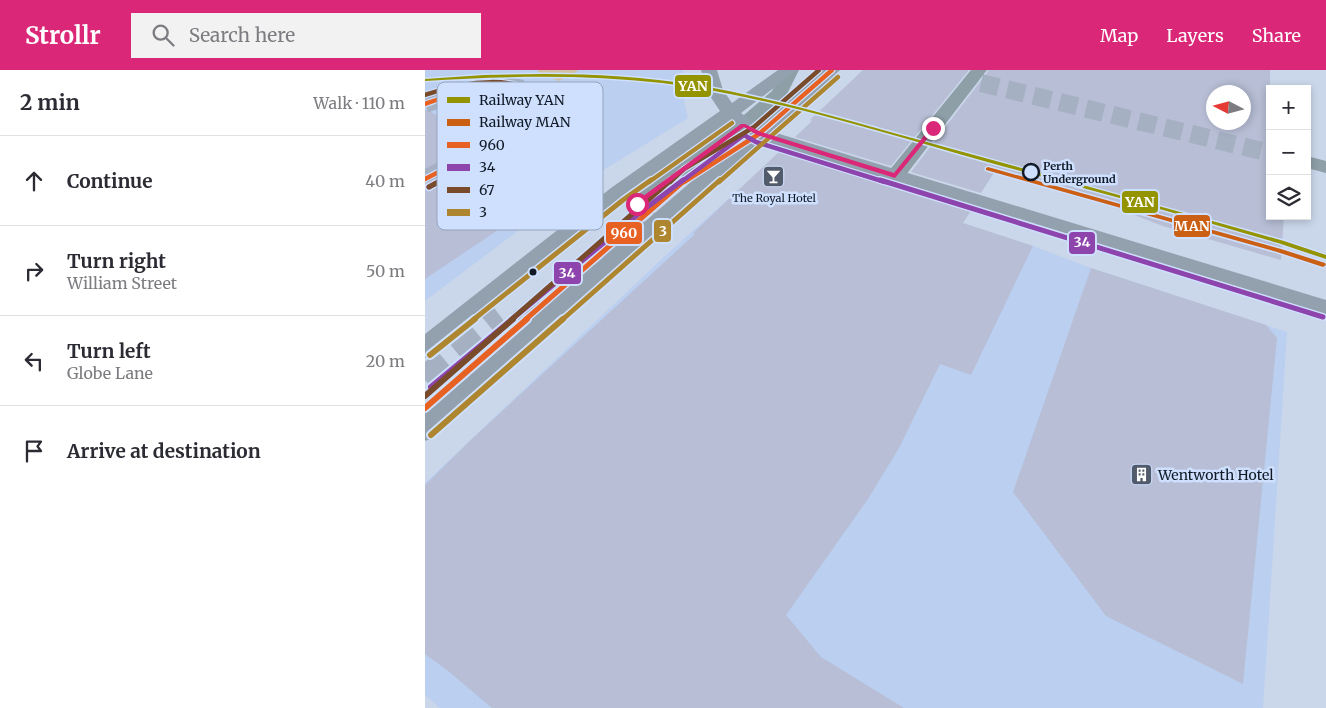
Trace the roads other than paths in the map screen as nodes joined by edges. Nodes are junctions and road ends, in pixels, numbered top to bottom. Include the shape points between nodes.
1 (709, 70) edge
2 (790, 70) edge
3 (832, 70) edge
4 (977, 78) edge
5 (745, 124) junction
6 (1311, 163) edge
7 (1326, 167) edge
8 (895, 176) junction
9 (603, 205) edge
10 (645, 207) tunnel mouth
11 (572, 230) edge
12 (1326, 309) edge
13 (425, 348) edge
14 (425, 428) edge

1 - 5 main road via 709,77 720,98
2 - 5 street via 779,94
3 - 5 main road
4 - 8 street
5 - 8 main road
5 - 9 main road via 618,193
5 - 10 street via 690,176
5 - 14 main road
6 - 7 street
8 - 12 main road
11 - 13 main road

